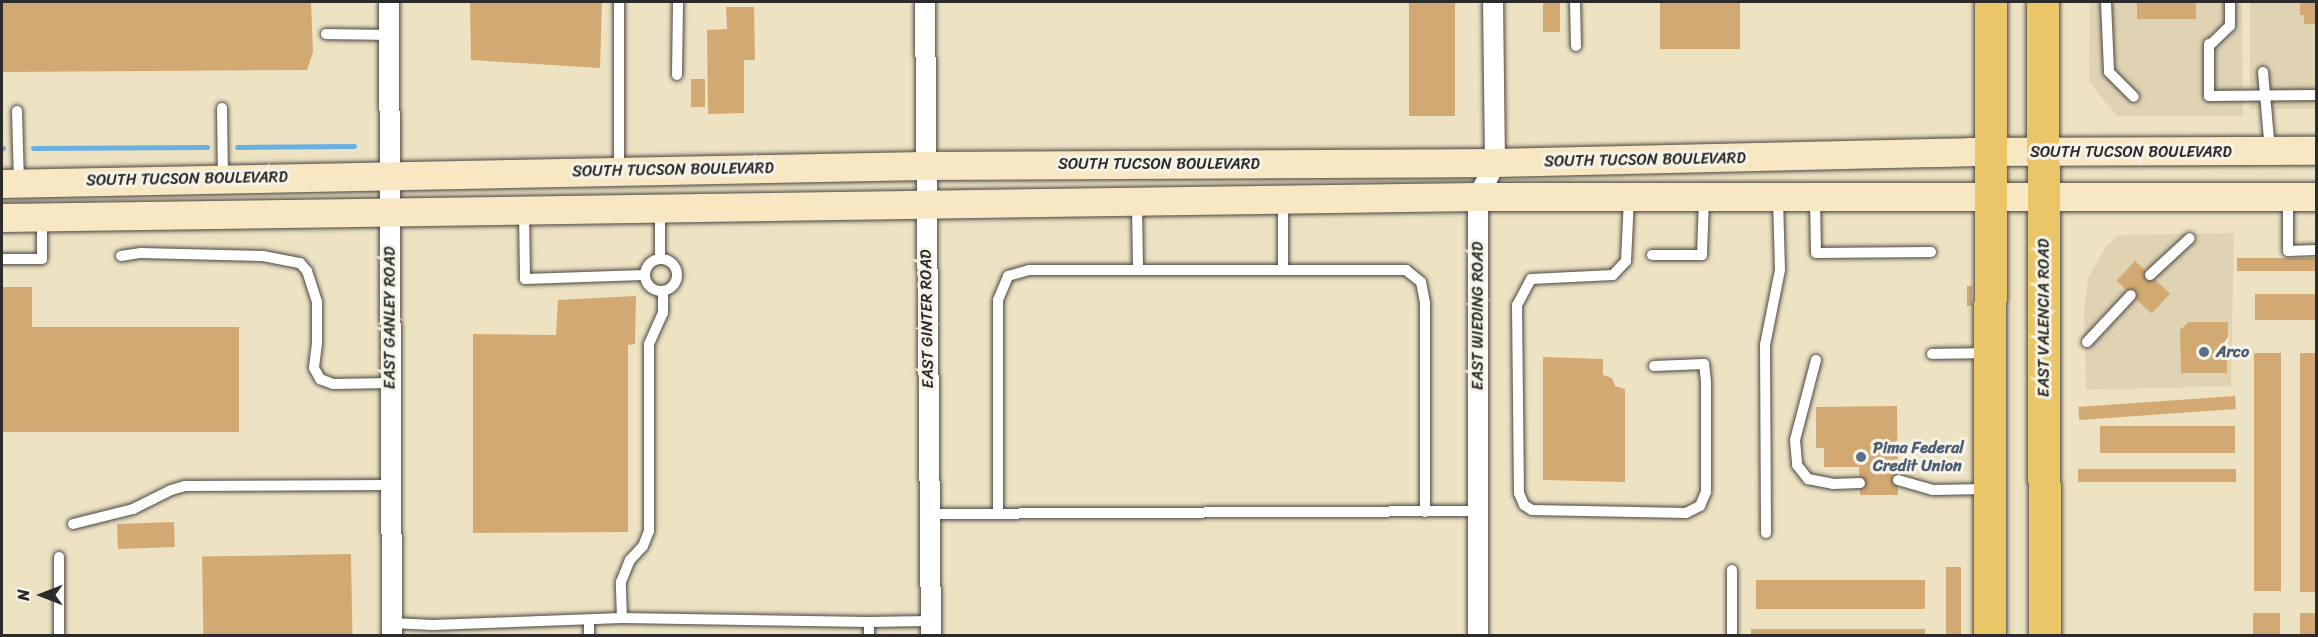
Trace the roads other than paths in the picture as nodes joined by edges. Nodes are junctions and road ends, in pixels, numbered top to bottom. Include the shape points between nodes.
1 (388, 2) edge
2 (619, 2) edge
3 (678, 2) edge
4 (925, 2) edge
5 (1493, 2) edge
6 (1575, 2) edge
7 (1991, 2) edge
8 (2043, 2) edge
9 (2106, 2) edge
10 (2230, 2) edge
11 (326, 34) dead end
12 (388, 34) junction
13 (1575, 46) dead end
14 (2263, 72) dead end
15 (677, 75) dead end
16 (2316, 95) edge
17 (2134, 97) dead end
18 (2267, 97) junction
19 (222, 108) dead end
20 (17, 111) dead end
21 (2270, 151) junction
22 (2316, 151) edge
23 (1991, 153) junction
24 (2044, 153) junction
25 (1495, 163) junction
26 (925, 166) junction
27 (619, 171) junction
28 (389, 174) junction
29 (223, 178) junction
30 (10, 183) edge
31 (1478, 197) junction
32 (2316, 197) edge
33 (1629, 198) junction
34 (1704, 198) junction
35 (1778, 198) junction
36 (1815, 198) junction
37 (2288, 198) junction
38 (1283, 199) junction
39 (1990, 199) junction
40 (2045, 199) junction
41 (1137, 201) junction
42 (925, 204) junction
43 (660, 207) junction
44 (524, 209) junction
45 (390, 211) junction
46 (2, 218) edge
47 (42, 218) junction
48 (2190, 238) dead end
49 (2316, 250) edge
50 (1931, 252) dead end
51 (1652, 255) dead end
52 (121, 256) dead end
53 (660, 258) junction
54 (2, 259) edge
55 (1138, 270) junction
56 (1283, 270) junction
57 (644, 275) junction
58 (2150, 275) dead end
59 (663, 291) junction
60 (2132, 295) dead end
61 (2087, 342) dead end
62 (1990, 353) junction
63 (1932, 354) dead end
64 (1816, 360) dead end
65 (1653, 366) dead end
66 (391, 383) junction
67 (1898, 480) dead end
68 (1860, 483) dead end
69 (391, 484) junction
70 (1990, 489) junction
71 (1425, 512) junction
72 (1478, 512) junction
73 (998, 513) junction
74 (929, 514) junction
75 (73, 524) dead end
76 (1766, 533) dead end
77 (59, 556) dead end
78 (1732, 570) dead end
79 (622, 618) junction
80 (589, 620) junction
81 (869, 622) junction
82 (931, 628) edge
83 (392, 629) edge
84 (59, 636) edge
85 (589, 636) edge
86 (869, 636) edge
87 (1478, 636) edge
88 (1732, 636) edge
89 (1990, 636) edge
90 (2045, 636) edge

1 - 12 street, EAST GANLEY ROAD
2 - 27 lane
3 - 15 lane
4 - 26 street, EAST GINTER ROAD
5 - 25 street, EAST WIEDING ROAD
6 - 13 lane
7 - 23 main road
8 - 24 main road, EAST VALENCIA ROAD
9 - 17 lane via 2109,72
10 - 18 lane via 2230,26 2209,45 2209,96
11 - 12 lane
12 - 28 street, EAST GANLEY ROAD
14 - 18 lane
16 - 18 lane
18 - 21 lane
19 - 29 lane
20 - 30 lane
21 - 22 main road, SOUTH TUCSON BOULEVARD
21 - 24 main road, SOUTH TUCSON BOULEVARD
23 - 24 main road, SOUTH TUCSON BOULEVARD
23 - 25 main road, SOUTH TUCSON BOULEVARD
23 - 39 main road
24 - 40 main road, EAST VALENCIA ROAD
25 - 26 main road, SOUTH TUCSON BOULEVARD
25 - 31 street, EAST WIEDING ROAD
26 - 27 main road, SOUTH TUCSON BOULEVARD
26 - 42 street, EAST GINTER ROAD
27 - 28 main road, SOUTH TUCSON BOULEVARD
28 - 29 main road, SOUTH TUCSON BOULEVARD
28 - 45 street, EAST GANLEY ROAD
29 - 30 main road, SOUTH TUCSON BOULEVARD
31 - 33 main road
31 - 38 main road
31 - 72 street, EAST WIEDING ROAD
32 - 37 main road
33 - 34 main road
33 - 65 lane via 1626,261 1613,275 1531,279 1517,305 1519,493 1524,505 1532,510 1686,513 1700,506 1706,492 1704,364
34 - 35 main road
34 - 51 lane via 1702,255
35 - 36 main road
35 - 76 lane via 1780,270 1765,345
36 - 39 main road
36 - 50 lane via 1816,253
37 - 40 main road
37 - 49 lane via 2288,251
38 - 41 main road
38 - 56 lane
39 - 40 main road
39 - 62 main road
40 - 90 main road, EAST VALENCIA ROAD
41 - 42 main road
41 - 55 lane
42 - 43 main road
42 - 74 street, EAST GINTER ROAD
43 - 44 main road
43 - 53 lane
44 - 45 main road
44 - 57 lane via 525,279
45 - 47 main road
45 - 66 street, EAST GANLEY ROAD
46 - 47 main road
47 - 54 lane via 42,259
48 - 58 lane
52 - 66 lane via 263,256 300,263 307,271 316,302 314,368 320,380 333,384
53 - 57 lane via 650,262
53 - 59 lane via 671,262 677,271 673,286
55 - 56 lane
55 - 73 lane via 1029,270 1008,276 998,300
56 - 71 lane via 1406,270 1421,282 1425,303
57 - 59 lane via 649,287
59 - 79 lane via 663,313 649,344 649,531 621,582
60 - 61 lane
62 - 63 lane
62 - 70 main road
64 - 68 lane via 1795,440 1797,465 1808,479 1833,484
66 - 69 street, EAST GANLEY ROAD
67 - 70 lane via 1932,490
69 - 75 lane via 185,486 133,509
69 - 83 street, EAST GANLEY ROAD
70 - 89 main road
71 - 72 lane
71 - 73 lane
72 - 87 street, EAST WIEDING ROAD
73 - 74 lane
74 - 82 street, EAST GINTER ROAD
77 - 84 lane
78 - 88 lane
79 - 80 lane
79 - 81 lane
80 - 83 lane
80 - 85 lane
81 - 82 lane
81 - 86 lane

